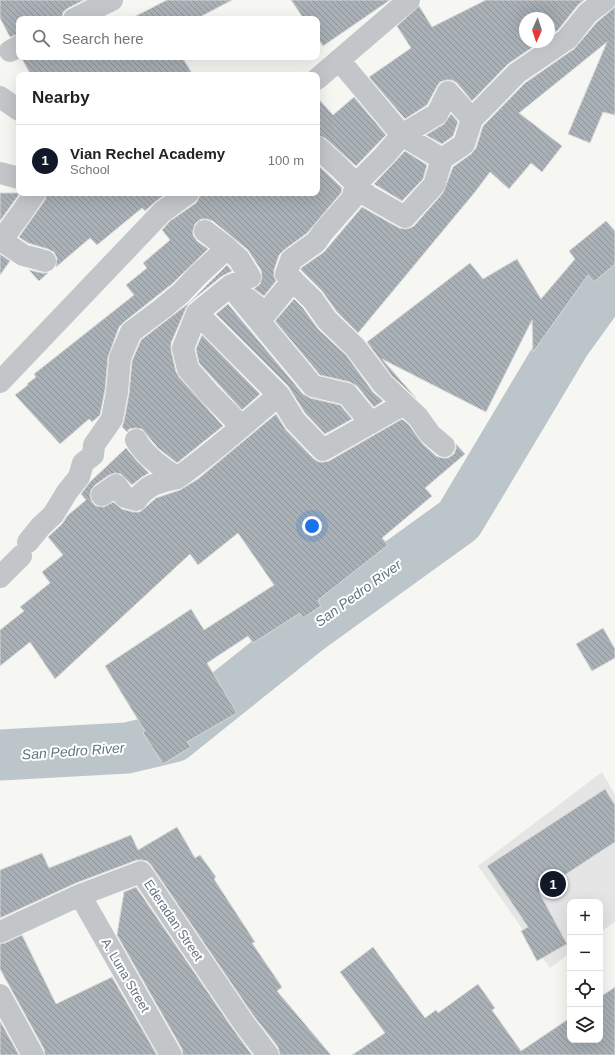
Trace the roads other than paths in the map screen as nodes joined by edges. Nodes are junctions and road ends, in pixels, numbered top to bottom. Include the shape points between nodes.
1 (112, 0) edge
2 (409, 0) edge
3 (605, 0) edge
4 (80, 16) edge
5 (339, 60) junction
6 (320, 76) edge
7 (0, 97) edge
8 (16, 108) edge
9 (472, 119) junction
10 (402, 135) junction
11 (320, 150) edge
12 (442, 159) junction
13 (356, 184) junction
14 (32, 196) edge
15 (184, 196) edge
16 (205, 230) dead end
17 (1, 241) edge
18 (227, 248) junction
19 (45, 261) dead end
20 (293, 280) junction
21 (230, 286) junction
22 (197, 313) junction
23 (0, 382) edge
24 (279, 395) junction
25 (404, 404) junction
26 (371, 423) junction
27 (241, 426) junction
28 (136, 440) dead end
29 (444, 446) dead end
30 (177, 478) junction
31 (102, 495) dead end
32 (0, 577) edge
33 (80, 895) junction
34 (0, 932) edge
35 (0, 995) edge
36 (33, 1055) edge
37 (172, 1055) edge
38 (268, 1055) edge

1 - 4 street
2 - 5 street
3 - 9 street via 588,13 567,39 517,73
5 - 6 street
5 - 10 street
7 - 8 street
9 - 10 street via 448,92 437,114
9 - 12 street via 464,144
10 - 12 street
10 - 13 street
11 - 13 street
12 - 13 street via 434,185 405,217 368,196
13 - 20 street via 352,200 316,242 291,260 286,274
14 - 17 street
15 - 23 street via 162,212
16 - 18 street
17 - 19 street via 23,255
18 - 21 street via 239,259 250,277
18 - 32 street via 164,308 131,332 120,358 112,420 94,445 93,455 82,463 79,478 53,515
20 - 21 street via 266,313
20 - 25 street via 354,347 383,384
21 - 22 street
21 - 26 street via 313,386 347,394
22 - 24 street
22 - 27 street via 183,348 188,369
24 - 26 street via 295,421 323,450
24 - 27 street
25 - 26 street
25 - 29 street
27 - 30 street via 202,461
28 - 30 street via 142,450
30 - 31 street via 153,484 136,500 125,497 116,485
33 - 34 street, Ederadan Street
33 - 37 street, A. Luna Street
33 - 38 street, Ederadan Street via 141,872
35 - 36 street

